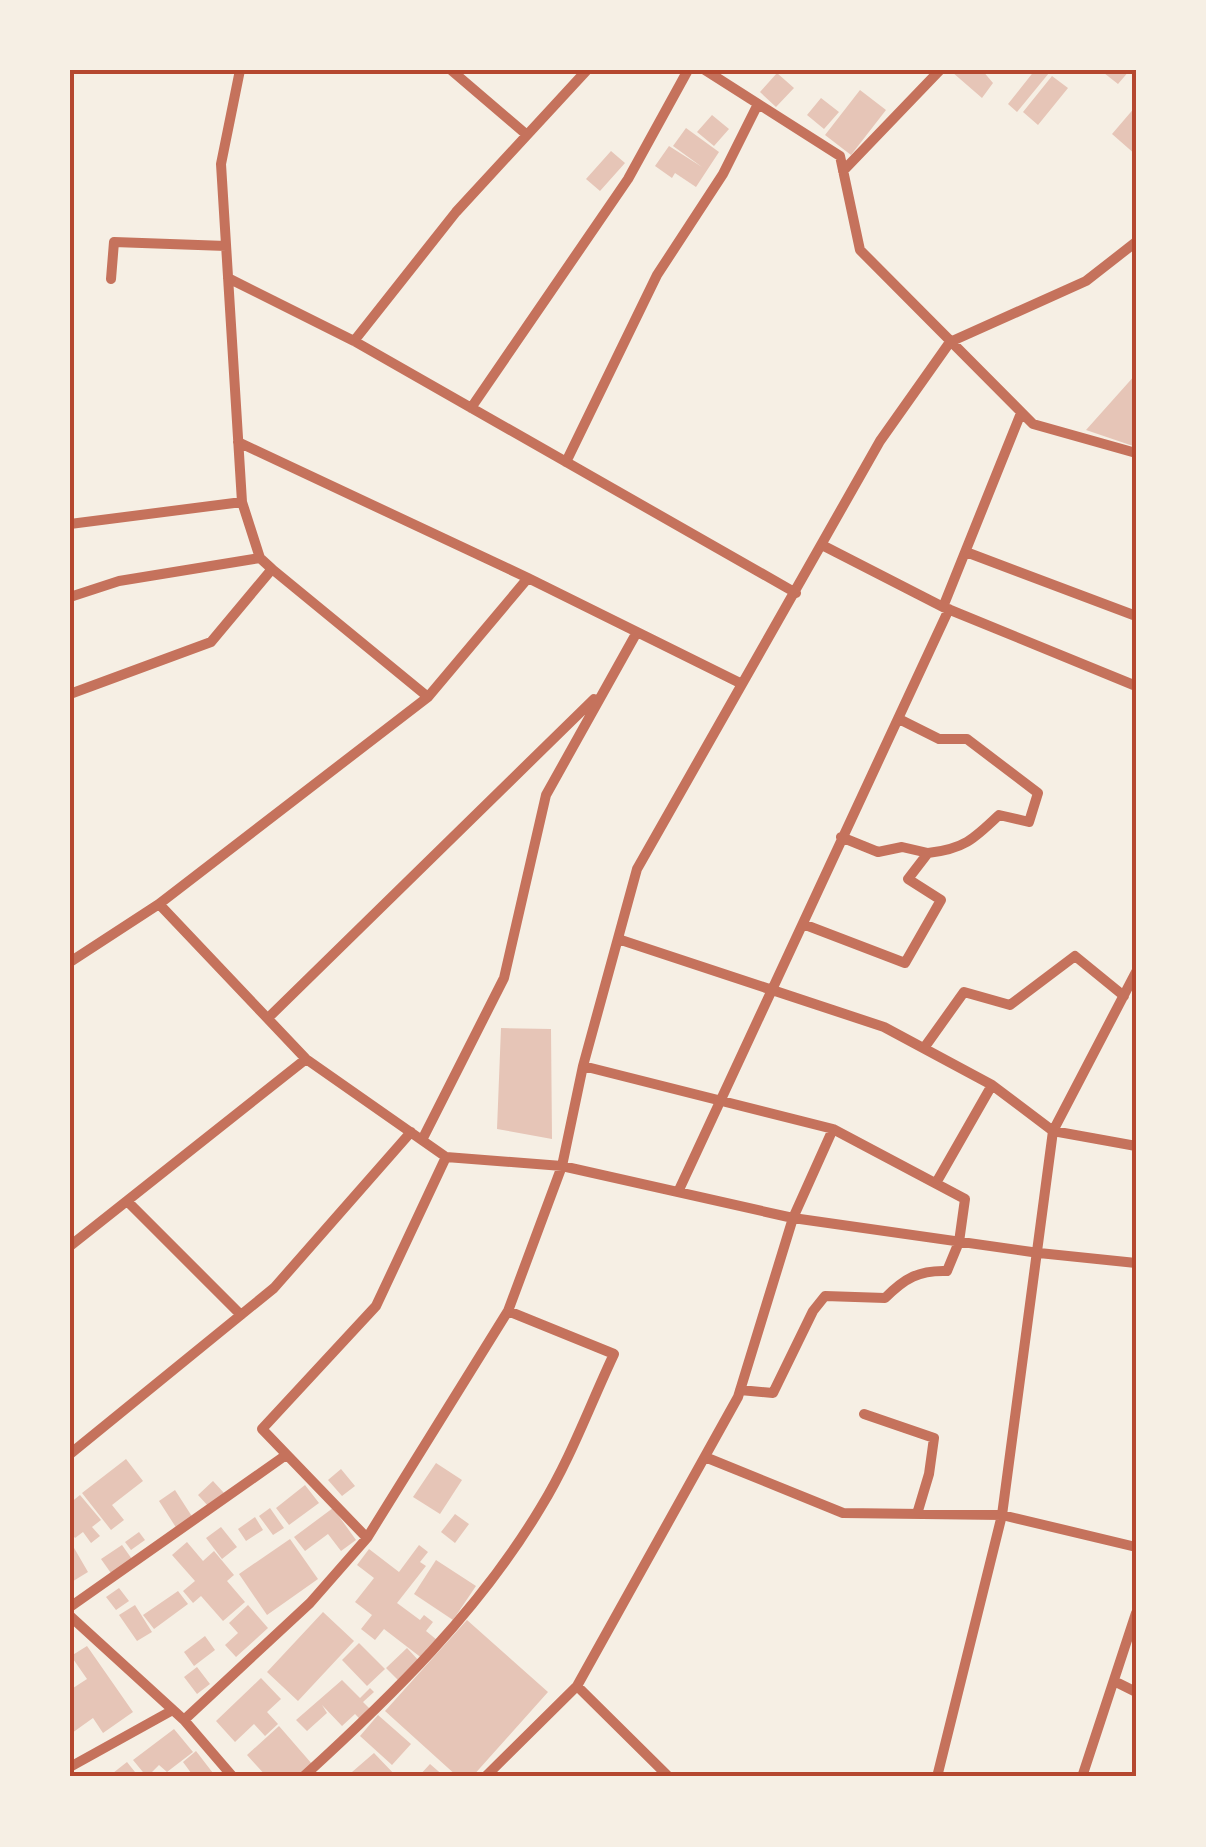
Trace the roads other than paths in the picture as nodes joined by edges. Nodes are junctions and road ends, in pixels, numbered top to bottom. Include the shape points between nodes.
1 (240, 70) edge
2 (451, 70) edge
3 (587, 70) edge
4 (688, 70) edge
5 (705, 70) edge
6 (940, 70) edge
7 (758, 104) junction
8 (527, 134) junction
9 (843, 171) junction
10 (1136, 242) edge
11 (226, 246) junction
12 (228, 278) junction
13 (111, 279) dead end
14 (354, 341) junction
15 (950, 342) junction
16 (471, 408) junction
17 (1021, 413) junction
18 (238, 442) junction
19 (1136, 453) edge
20 (566, 462) junction
21 (242, 502) junction
22 (70, 524) edge
23 (822, 545) junction
24 (966, 552) junction
25 (260, 558) junction
26 (272, 568) junction
27 (528, 578) junction
28 (796, 593) junction
29 (70, 597) edge
30 (946, 608) junction
31 (1136, 616) edge
32 (636, 632) junction
33 (740, 684) junction
34 (1136, 686) edge
35 (606, 688) junction
36 (70, 694) edge
37 (428, 698) junction
38 (898, 718) junction
39 (841, 837) junction
40 (928, 853) junction
41 (160, 904) junction
42 (803, 924) junction
43 (618, 940) junction
44 (70, 962) edge
45 (1136, 972) edge
46 (772, 990) junction
47 (1124, 996) junction
48 (268, 1018) junction
49 (924, 1048) junction
50 (306, 1059) junction
51 (583, 1066) junction
52 (992, 1085) junction
53 (721, 1101) junction
54 (834, 1129) junction
55 (1053, 1131) junction
56 (411, 1132) junction
57 (422, 1140) junction
58 (1136, 1146) edge
59 (446, 1157) junction
60 (562, 1166) junction
61 (936, 1183) junction
62 (678, 1192) junction
63 (127, 1201) junction
64 (793, 1218) junction
65 (959, 1242) junction
66 (70, 1246) edge
67 (1039, 1254) junction
68 (1136, 1264) edge
69 (508, 1312) junction
70 (241, 1315) junction
71 (740, 1390) junction
72 (864, 1414) dead end
73 (70, 1454) edge
74 (286, 1455) junction
75 (705, 1457) junction
76 (917, 1514) junction
77 (1002, 1515) junction
78 (367, 1538) junction
79 (1136, 1547) edge
80 (70, 1607) edge
81 (1136, 1613) edge
82 (70, 1616) edge
83 (1114, 1681) junction
84 (577, 1686) junction
85 (1136, 1692) edge
86 (171, 1711) junction
87 (184, 1720) junction
88 (70, 1767) edge
89 (233, 1777) edge
90 (303, 1777) edge
91 (485, 1777) edge
92 (669, 1777) edge
93 (937, 1777) edge
94 (1082, 1777) edge

1 - 11 street via 221,164
2 - 8 street
3 - 8 street
4 - 16 street via 628,179
5 - 7 street
6 - 9 street
7 - 9 street via 840,156
7 - 20 street via 723,174 657,275
8 - 14 street
9 - 15 street via 860,250
10 - 15 street via 1086,281
11 - 12 street
11 - 13 street via 114,242
12 - 14 street
12 - 18 street
14 - 16 street
15 - 17 street
15 - 23 street via 880,441
16 - 20 street
17 - 19 street via 1032,424
17 - 24 street
18 - 21 street
18 - 27 street
20 - 28 street
21 - 22 street
21 - 25 street
23 - 28 street
23 - 30 street
24 - 30 street
24 - 31 street
25 - 26 street
25 - 29 street via 119,581
26 - 36 street via 211,642
26 - 37 street
27 - 32 street
27 - 37 street
28 - 33 street
30 - 34 street
30 - 38 street
32 - 33 street
32 - 35 street
33 - 43 street via 637,869
35 - 48 street
35 - 57 street via 546,795 504,978
37 - 41 street
38 - 39 street
38 - 40 street via 939,739 968,739 1038,793 1029,822 1000,815 956,850
39 - 40 street via 878,852 902,847
39 - 42 street
40 - 42 street via 908,880 940,900 905,963
41 - 44 street
41 - 48 street
42 - 46 street
43 - 46 street
43 - 51 street
45 - 47 street
46 - 49 street via 884,1027
46 - 53 street
47 - 49 street via 1074,956 1010,1005 964,992
47 - 55 street
48 - 50 street
49 - 52 street
50 - 56 street
50 - 63 street
51 - 53 street
51 - 60 street
52 - 55 street
52 - 61 street
53 - 54 street
53 - 62 street
54 - 61 street
54 - 64 street
55 - 58 street
55 - 67 street
56 - 57 street
56 - 70 street via 274,1288
57 - 59 street
59 - 60 street
59 - 74 street via 376,1306 262,1429
60 - 62 street
60 - 69 street
61 - 65 street via 964,1199
62 - 64 street
63 - 66 street
63 - 70 street
64 - 65 street
64 - 71 street
65 - 67 street
65 - 71 street via 947,1271 905,1278 885,1298 825,1296 774,1393
67 - 68 street
67 - 77 street
69 - 78 street
69 - 90 street via 614,1354 542,1506 469,1612
70 - 73 street
71 - 75 street
72 - 76 street via 934,1438
74 - 78 street
74 - 80 street
75 - 76 street via 843,1513
75 - 84 street
76 - 77 street
77 - 79 street
77 - 93 street
78 - 87 street via 310,1603
81 - 83 street
82 - 86 street
83 - 85 street
83 - 94 street
84 - 91 street
84 - 92 street
86 - 87 street
86 - 88 street
87 - 89 street

